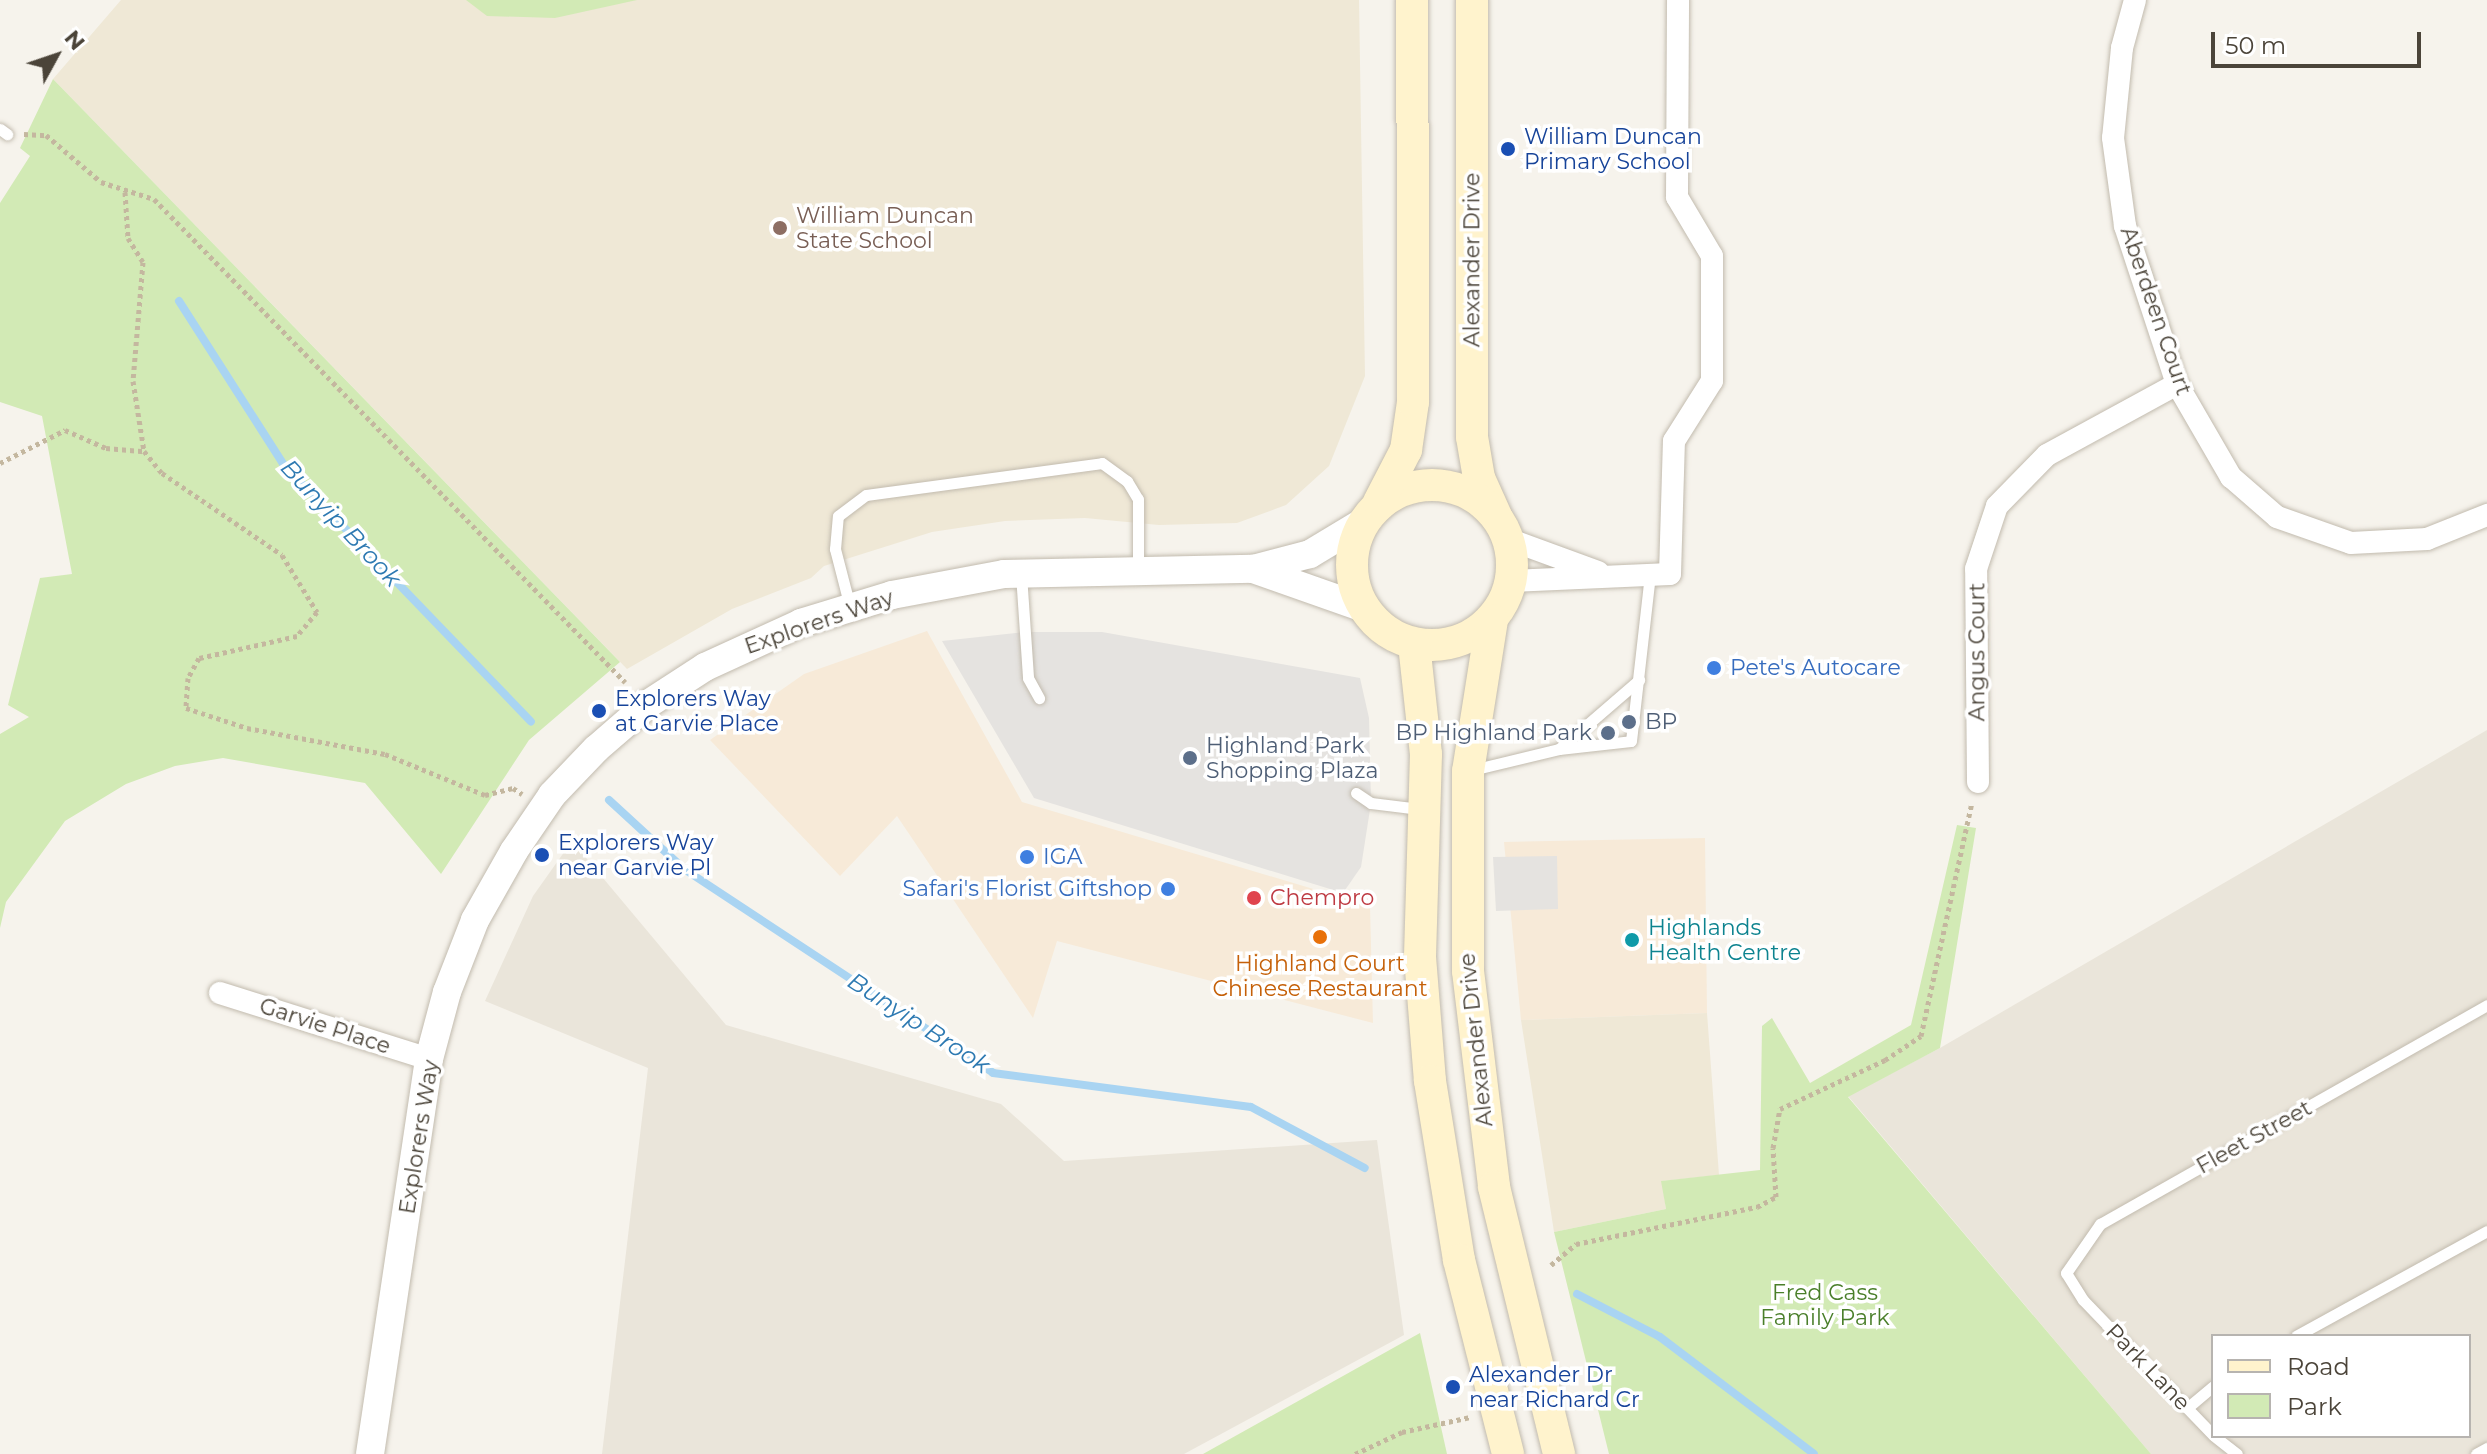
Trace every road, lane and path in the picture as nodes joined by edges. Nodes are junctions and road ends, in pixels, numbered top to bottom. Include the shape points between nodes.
1 (1412, 0) edge
2 (1472, 0) edge
3 (1678, 0) edge
4 (2135, 0) edge
5 (4, 131) edge
6 (125, 192) junction
7 (2177, 384) junction
8 (144, 451) junction
9 (0, 463) edge
10 (1372, 512) junction
11 (2487, 515) edge
12 (1502, 528) junction
13 (1138, 568) junction
14 (1253, 569) junction
15 (1021, 573) junction
16 (1650, 574) junction
17 (1607, 576) junction
18 (1511, 581) junction
19 (850, 608) junction
20 (1364, 608) junction
21 (1492, 620) junction
22 (1414, 644) junction
23 (1639, 680) junction
24 (625, 682) dead end
25 (1039, 698) dead end
26 (1559, 749) junction
27 (1468, 771) junction
28 (1978, 782) joint
29 (1356, 793) dead end
30 (543, 807) junction
31 (1424, 809) junction
32 (220, 993) dead end
33 (2487, 1005) edge
34 (429, 1059) junction
35 (2487, 1231) edge
36 (1551, 1265) dead end
37 (2083, 1300) joint
38 (2300, 1334) edge
39 (2211, 1388) edge
40 (1497, 1408) junction
41 (2187, 1408) junction
42 (2211, 1432) edge
43 (2218, 1438) edge
44 (2487, 1448) edge
45 (370, 1454) edge
46 (1355, 1454) edge
47 (1508, 1454) edge
48 (1559, 1454) edge
49 (2237, 1454) edge
50 (2476, 1454) edge

1 - 10 main road via 1413,402 1406,450
2 - 12 main road, Alexander Drive via 1472,437 1479,478
3 - 16 street via 1677,197 1712,256 1712,381 1674,441 1670,574
4 - 7 street, Aberdeen Court via 2115,94 2117,187
5 - 6 path via 46,135 101,182
6 - 8 path via 128,238 143,262 133,381
6 - 24 path via 154,199
7 - 11 street, Aberdeen Court via 2231,477 2277,517 2309,531 2351,543 2392,543 2427,539
7 - 28 street, Angus Court via 2047,455 1997,506 1976,569
8 - 9 path via 106,448 65,430
8 - 30 path via 162,473 282,555 317,612 297,636 199,658 188,678 186,708 247,728 385,754 485,795 513,788
10 - 12 main road via 1405,487 1433,485 1475,497
10 - 14 street, Explorers Way via 1310,554
10 - 20 main road via 1352,554 1353,582
12 - 17 street
12 - 18 main road
13 - 14 street, Explorers Way
13 - 15 street, Explorers Way
13 - 19 lane via 1138,499 1127,481 1102,463 866,495 838,516 835,549
14 - 20 street, Explorers Way
15 - 19 street, Explorers Way via 936,585
15 - 25 lane via 1028,678
16 - 17 street
16 - 23 lane
17 - 18 street
18 - 21 main road
19 - 30 street, Explorers Way via 743,647 673,686 596,749
20 - 22 main road via 1382,628
21 - 22 main road via 1457,642
21 - 27 main road, Alexander Drive
22 - 31 main road via 1422,697
23 - 26 lane
23 - 26 lane via 1631,741
26 - 27 lane
27 - 48 main road, Alexander Drive via 1465,931 1479,1086 1502,1228
28 - 36 path via 1921,1036 1885,1060 1780,1109 1773,1148 1776,1197 1757,1207 1576,1244
29 - 31 lane via 1371,803
30 - 34 street, Explorers Way via 475,920
31 - 40 main road via 1420,957 1430,1081 1459,1260
32 - 34 street, Garvie Place
33 - 37 lane, Fleet Street via 2100,1224 2066,1273
34 - 45 street, Explorers Way
35 - 38 lane
37 - 41 lane, Park Lane
39 - 41 lane
40 - 46 path via 1446,1426 1402,1432
40 - 47 main road
41 - 42 lane, Park Lane
43 - 49 lane, Park Lane
44 - 50 lane

